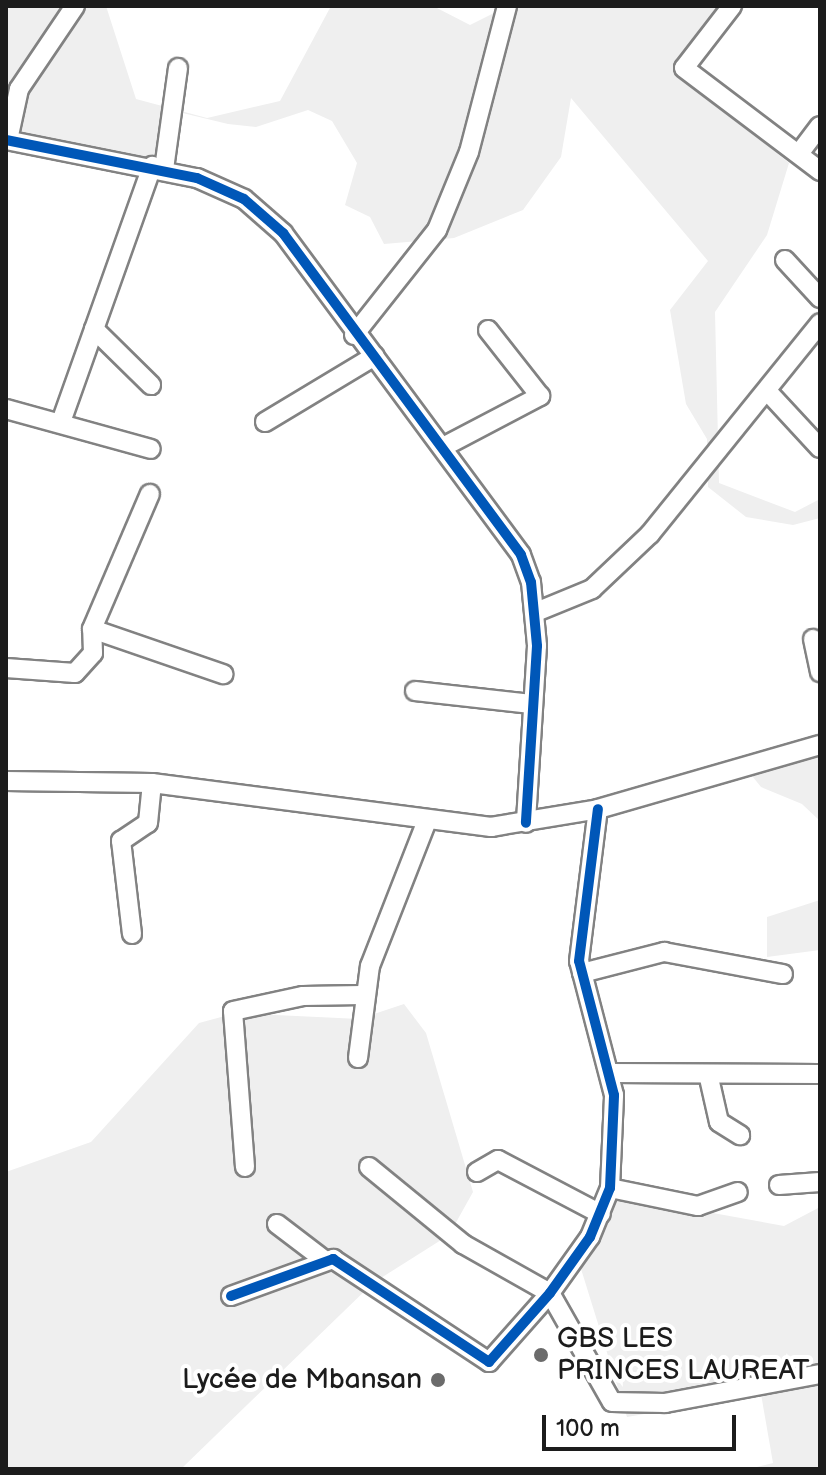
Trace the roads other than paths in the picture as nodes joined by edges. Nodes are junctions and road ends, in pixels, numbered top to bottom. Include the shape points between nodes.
1 (75, 6) edge
2 (507, 6) edge
3 (732, 6) edge
4 (178, 68) dead end
5 (820, 126) edge
6 (7, 140) edge
7 (801, 151) junction
8 (158, 167) junction
9 (820, 171) edge
10 (785, 260) dead end
11 (820, 298) edge
12 (820, 323) edge
13 (94, 329) junction
14 (488, 330) dead end
15 (354, 335) junction
16 (375, 356) junction
17 (151, 385) dead end
18 (769, 393) junction
19 (6, 409) edge
20 (61, 422) junction
21 (265, 422) dead end
22 (443, 447) junction
23 (820, 448) edge
24 (151, 449) dead end
25 (150, 494) dead end
26 (536, 612) junction
27 (92, 629) junction
28 (813, 639) dead end
29 (6, 668) edge
30 (820, 672) edge
31 (223, 674) dead end
32 (415, 691) dead end
33 (531, 704) junction
34 (820, 745) edge
35 (7, 776) edge
36 (152, 783) junction
37 (598, 809) junction
38 (426, 823) junction
39 (526, 823) junction
40 (132, 934) dead end
41 (582, 973) junction
42 (783, 974) dead end
43 (362, 995) junction
44 (358, 1058) dead end
45 (610, 1073) junction
46 (820, 1074) edge
47 (709, 1078) junction
48 (740, 1135) dead end
49 (245, 1167) dead end
50 (369, 1167) dead end
51 (477, 1172) dead end
52 (820, 1182) edge
53 (779, 1185) dead end
54 (610, 1188) junction
55 (738, 1192) dead end
56 (601, 1214) junction
57 (277, 1224) dead end
58 (323, 1259) junction
59 (550, 1293) junction
60 (231, 1296) dead end
61 (820, 1374) edge

1 - 6 street via 19,89
2 - 15 street via 469,152 437,230
3 - 7 street via 684,68
4 - 8 street
5 - 7 street
6 - 8 street
7 - 9 street
8 - 13 street
8 - 15 street via 220,187 264,214
10 - 11 street
12 - 18 street
13 - 17 street
13 - 20 street
14 - 22 street via 540,396
15 - 16 street
16 - 21 street
16 - 22 street
18 - 23 street
18 - 26 street via 650,534 592,589
19 - 20 street
20 - 24 street
22 - 26 street via 521,555
25 - 27 street
26 - 33 street
27 - 29 street via 93,653 75,673
27 - 31 street
28 - 30 street
32 - 33 street
33 - 39 street
34 - 37 street
35 - 36 street
36 - 38 street
36 - 40 street via 148,823 121,841
37 - 39 street
37 - 41 street
38 - 39 street
38 - 43 street
41 - 42 street via 664,952
41 - 45 street
43 - 44 street
43 - 49 street via 303,996 233,1011
45 - 47 street
45 - 54 street via 616,1115
46 - 47 street
47 - 48 street via 719,1122
50 - 59 street via 463,1244
51 - 56 street via 498,1160
52 - 53 street
54 - 55 street via 698,1206
54 - 56 street
56 - 59 street
57 - 58 street
58 - 59 street via 341,1263 489,1362
58 - 60 street
59 - 61 street via 612,1402 665,1403

